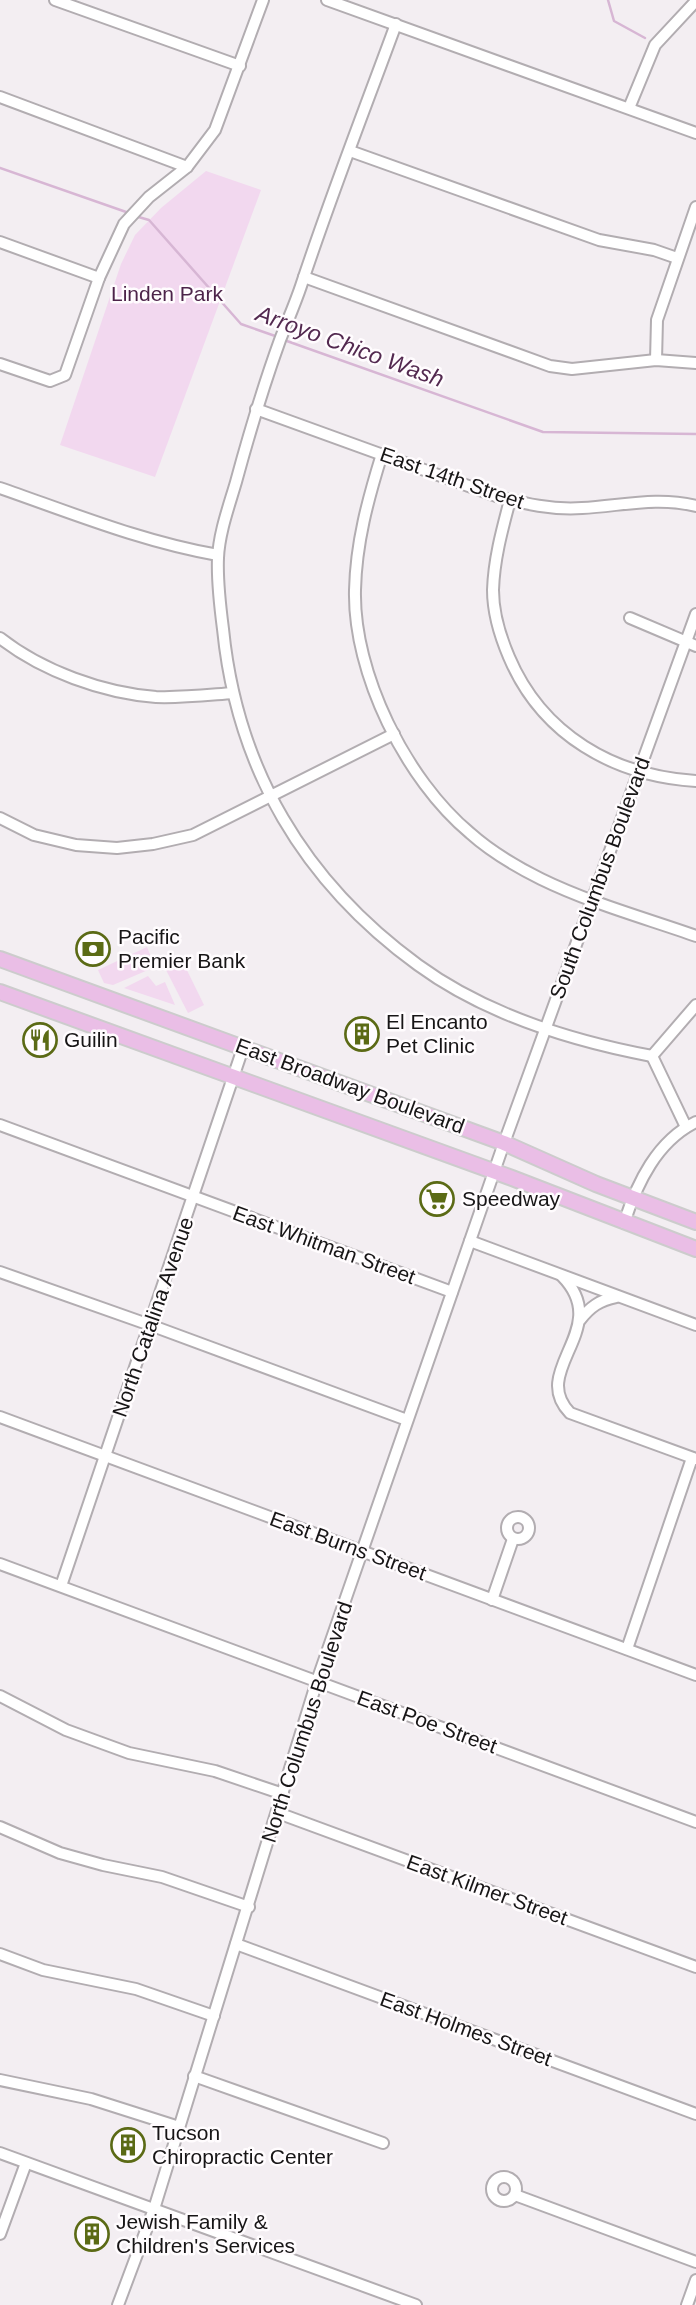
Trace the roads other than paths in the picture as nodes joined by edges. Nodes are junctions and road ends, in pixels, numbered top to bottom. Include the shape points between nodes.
1 (55, 0) edge
2 (263, 0) edge
3 (327, 0) edge
4 (696, 1) edge
5 (396, 24) junction
6 (240, 66) junction
7 (0, 97) edge
8 (629, 108) junction
9 (696, 133) edge
10 (349, 151) junction
11 (187, 167) junction
12 (696, 207) edge
13 (0, 242) edge
14 (677, 258) junction
15 (304, 277) junction
16 (99, 278) junction
17 (656, 360) junction
18 (696, 363) edge
19 (0, 364) edge
20 (256, 409) junction
21 (382, 454) junction
22 (0, 488) edge
23 (510, 500) junction
24 (696, 506) edge
25 (218, 555) junction
26 (696, 614) edge
27 (630, 618) dead end
28 (0, 638) edge
29 (691, 644) edge
30 (233, 692) junction
31 (394, 734) junction
32 (639, 771) junction
33 (693, 782) edge
34 (271, 797) junction
35 (0, 818) edge
36 (592, 899) junction
37 (696, 936) edge
38 (0, 959) edge
39 (0, 992) edge
40 (696, 1005) edge
41 (546, 1027) junction
42 (243, 1048) junction
43 (652, 1056) junction
44 (234, 1077) junction
45 (691, 1124) edge
46 (0, 1125) edge
47 (504, 1143) junction
48 (495, 1172) junction
49 (194, 1198) junction
50 (632, 1198) junction
51 (696, 1222) edge
52 (624, 1223) junction
53 (470, 1241) junction
54 (696, 1250) edge
55 (0, 1272) edge
56 (562, 1276) junction
57 (452, 1292) junction
58 (616, 1297) junction
59 (580, 1320) junction
60 (150, 1325) junction
61 (696, 1325) edge
62 (0, 1417) edge
63 (407, 1420) junction
64 (106, 1456) junction
65 (694, 1459) edge
66 (513, 1539) dead end
67 (362, 1552) junction
68 (0, 1564) edge
69 (61, 1586) junction
70 (492, 1600) junction
71 (627, 1650) junction
72 (696, 1675) edge
73 (317, 1681) junction
74 (0, 1696) edge
75 (283, 1794) junction
76 (278, 1813) junction
77 (696, 1822) edge
78 (0, 1827) edge
79 (249, 1907) junction
80 (236, 1944) junction
81 (0, 1954) edge
82 (696, 1967) edge
83 (214, 2016) junction
84 (194, 2076) junction
85 (0, 2080) edge
86 (696, 2114) edge
87 (179, 2127) junction
88 (383, 2143) dead end
89 (0, 2153) edge
90 (26, 2163) junction
91 (515, 2194) dead end
92 (154, 2208) junction
93 (0, 2234) edge
94 (696, 2262) edge
95 (696, 2280) edge
96 (118, 2305) edge
97 (416, 2305) edge
98 (687, 2305) edge

1 - 6 street
2 - 6 street
3 - 5 street
4 - 8 street via 655,45
5 - 8 street
5 - 10 street
6 - 11 street via 215,130
7 - 11 street
8 - 9 street
10 - 14 street via 599,240
10 - 15 street
11 - 16 street via 124,224
12 - 14 street
13 - 16 street
14 - 17 street via 657,320
15 - 17 street via 550,366 572,369
15 - 20 street
16 - 19 street via 65,375 50,382
17 - 18 street
20 - 21 street, East 14th Street
20 - 25 street
21 - 23 street, East 14th Street
21 - 31 street via 365,507 355,592 359,638 371,686
22 - 25 street via 143,539
23 - 24 street, East 14th Street via 564,509 654,500
23 - 32 street via 496,551 493,592 499,633 513,666 535,704 562,732 596,754
25 - 30 street via 224,643
26 - 29 street, South Columbus Boulevard
27 - 29 street
28 - 30 street via 75,678 131,693 188,696
29 - 32 street, South Columbus Boulevard
30 - 34 street via 253,760
31 - 34 street
31 - 36 street via 417,774 469,833 542,880
32 - 33 street
32 - 36 street, South Columbus Boulevard
34 - 35 street via 193,835 117,848 34,835
34 - 41 street via 302,850 332,887 419,966 462,992
36 - 37 street
36 - 41 street, South Columbus Boulevard
38 - 42 main road, East Broadway Boulevard
39 - 44 main road, East Broadway Boulevard
40 - 43 street
41 - 43 street via 601,1046
41 - 47 street, South Columbus Boulevard
42 - 44 street, North Catalina Avenue
42 - 47 main road, East Broadway Boulevard
43 - 45 street
44 - 48 main road, East Broadway Boulevard
44 - 49 street, North Catalina Avenue
45 - 50 street via 660,1149
46 - 49 street, East Whitman Street
47 - 48 street, North Columbus Boulevard
47 - 50 main road, East Broadway Boulevard
48 - 52 main road, East Broadway Boulevard
48 - 53 street, North Columbus Boulevard
49 - 57 street, East Whitman Street
49 - 60 street, North Catalina Avenue
50 - 51 main road, East Broadway Boulevard
50 - 52 street
52 - 54 main road, East Broadway Boulevard
53 - 56 street
53 - 57 street, North Columbus Boulevard
55 - 60 street
56 - 58 street
56 - 59 street via 577,1295
57 - 63 street, North Columbus Boulevard
58 - 59 street via 603,1300
58 - 61 street
59 - 65 street via 561,1372 560,1403 570,1413
60 - 63 street
60 - 64 street, North Catalina Avenue
62 - 64 street, East Burns Street
63 - 67 street, North Columbus Boulevard
64 - 67 street, East Burns Street
64 - 69 street, North Catalina Avenue
65 - 71 street
66 - 70 street
67 - 70 street, East Burns Street
67 - 73 street, North Columbus Boulevard
68 - 69 street, East Poe Street
69 - 73 street, East Poe Street
70 - 71 street, East Burns Street
71 - 72 street, East Burns Street
73 - 75 street, North Columbus Boulevard
73 - 77 street, East Poe Street
74 - 75 street via 66,1730 129,1753 215,1771
75 - 76 street, North Columbus Boulevard
76 - 79 street, North Columbus Boulevard
76 - 82 street, East Kilmer Street
78 - 79 street via 60,1853 162,1877
79 - 80 street, North Columbus Boulevard
80 - 83 street, North Columbus Boulevard
80 - 86 street, East Holmes Street
81 - 83 street via 53,1972 136,1989
83 - 84 street, North Columbus Boulevard
84 - 87 street, North Columbus Boulevard
84 - 88 street
85 - 87 street via 91,2099
87 - 92 street, North Columbus Boulevard
89 - 90 street
90 - 92 street
90 - 93 street
91 - 94 street
92 - 96 street, North Columbus Boulevard
92 - 97 street
95 - 98 street

